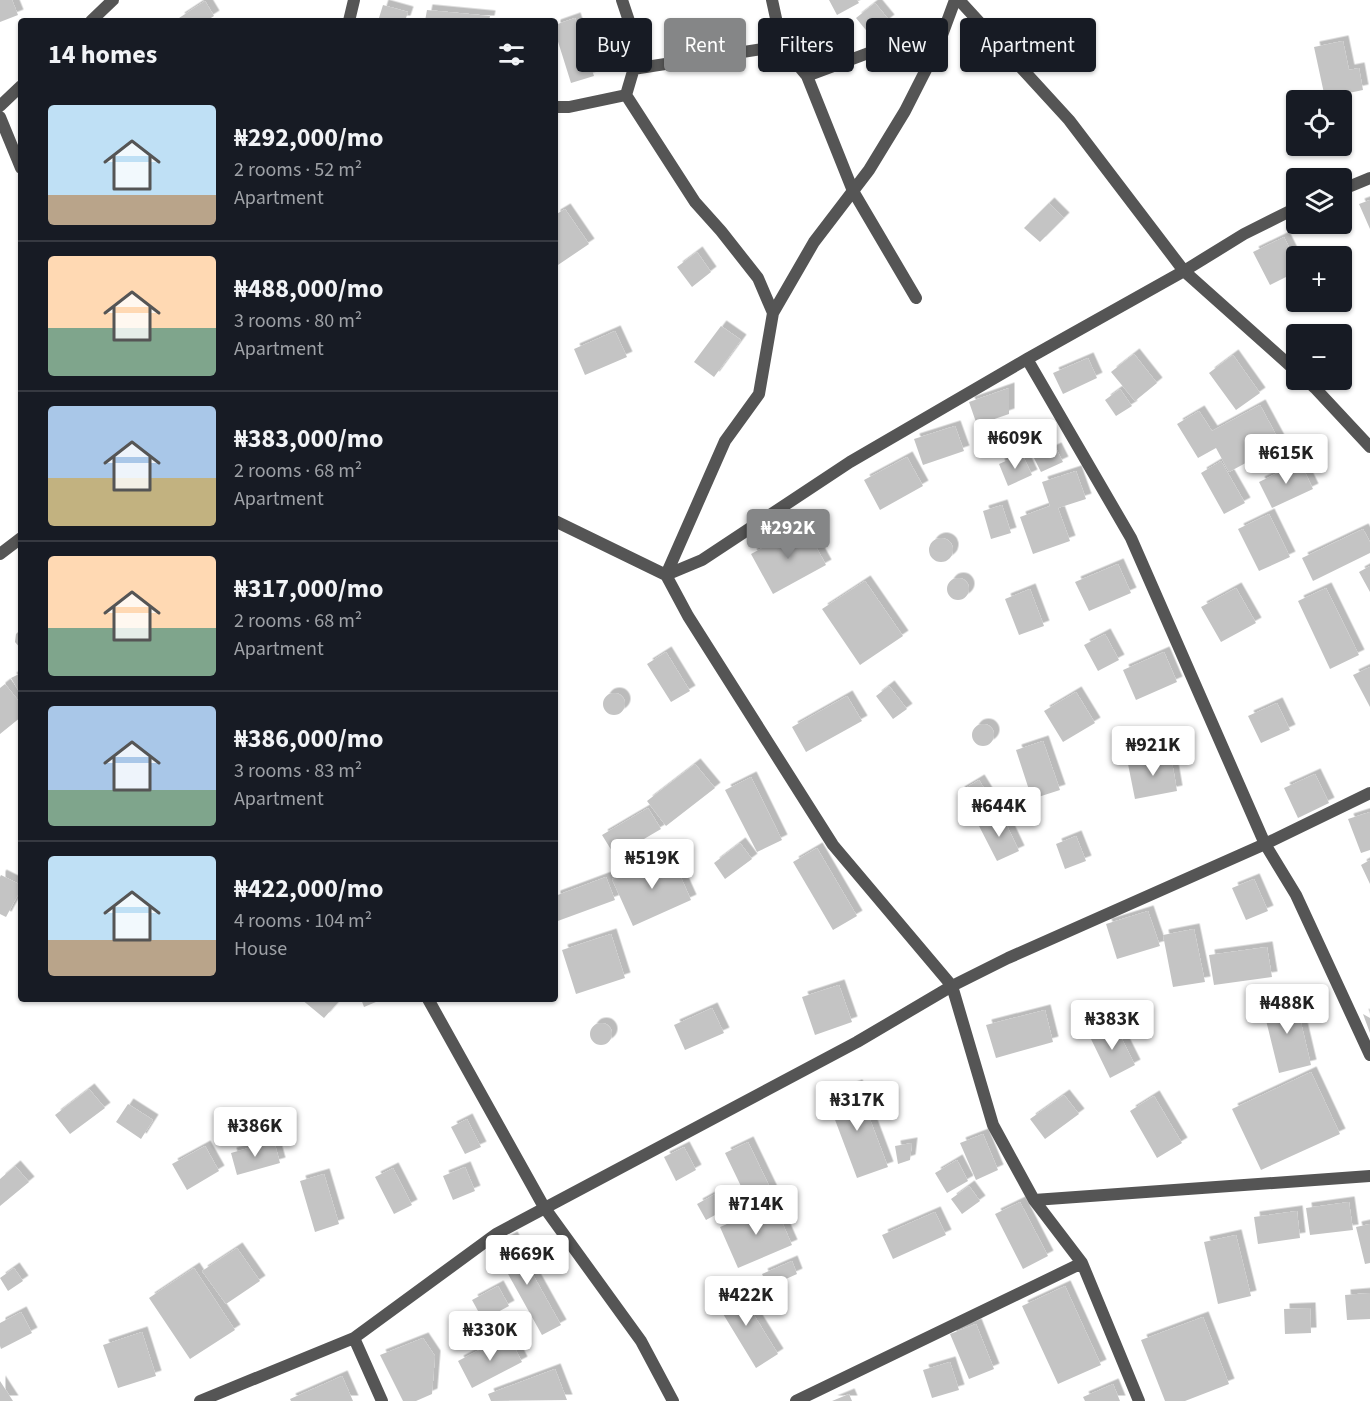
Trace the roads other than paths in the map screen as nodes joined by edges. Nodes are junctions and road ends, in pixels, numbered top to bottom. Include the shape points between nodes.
1 (113, 0) edge
2 (354, 0) edge
3 (622, 0) edge
4 (772, 0) edge
5 (957, 0) edge
6 (94, 18) edge
7 (351, 18) edge
8 (628, 18) edge
9 (776, 18) edge
10 (948, 20) edge
11 (758, 50) edge
12 (866, 54) edge
13 (652, 66) edge
14 (632, 72) edge
15 (804, 72) edge
16 (925, 72) edge
17 (807, 76) junction
18 (18, 89) edge
19 (626, 94) junction
20 (0, 106) edge
21 (558, 107) edge
22 (1, 122) edge
23 (18, 161) edge
24 (1370, 178) edge
25 (1352, 185) edge
26 (853, 191) junction
27 (1286, 213) edge
28 (1184, 272) junction
29 (916, 298) dead end
30 (772, 313) junction
31 (1027, 359) junction
32 (1286, 362) edge
33 (1318, 390) edge
34 (1370, 447) edge
35 (558, 522) edge
36 (18, 540) edge
37 (0, 554) edge
38 (666, 575) junction
39 (1370, 793) edge
40 (1265, 844) junction
41 (952, 986) junction
42 (430, 1002) edge
43 (1370, 1055) edge
44 (1370, 1176) edge
45 (1034, 1200) junction
46 (544, 1208) junction
47 (1082, 1263) junction
48 (354, 1338) junction
49 (200, 1401) edge
50 (382, 1401) edge
51 (673, 1401) edge
52 (796, 1401) edge
53 (1139, 1401) edge

1 - 6 street
2 - 7 street
3 - 8 street
4 - 9 street
5 - 10 street
5 - 28 street via 1070,120
11 - 13 street
12 - 17 street
14 - 19 street
15 - 17 street
16 - 26 street via 905,111
17 - 26 street
18 - 20 street
19 - 21 street
19 - 30 street via 695,202 758,278
22 - 23 street
24 - 25 street
26 - 29 street
26 - 30 street via 814,242
27 - 28 street
28 - 31 street
28 - 32 street
30 - 38 street via 759,394 725,441
31 - 38 street via 850,462 702,560
31 - 40 street via 1131,538
33 - 34 street
35 - 38 street
36 - 37 street
38 - 41 street via 833,845
39 - 40 street
40 - 41 street
40 - 43 street via 1296,895
41 - 45 street via 993,1125
41 - 46 street via 857,1042
42 - 46 street
44 - 45 street
45 - 47 street
46 - 48 street via 496,1234
46 - 51 street via 641,1341
47 - 52 street
47 - 53 street
48 - 49 street
48 - 50 street

